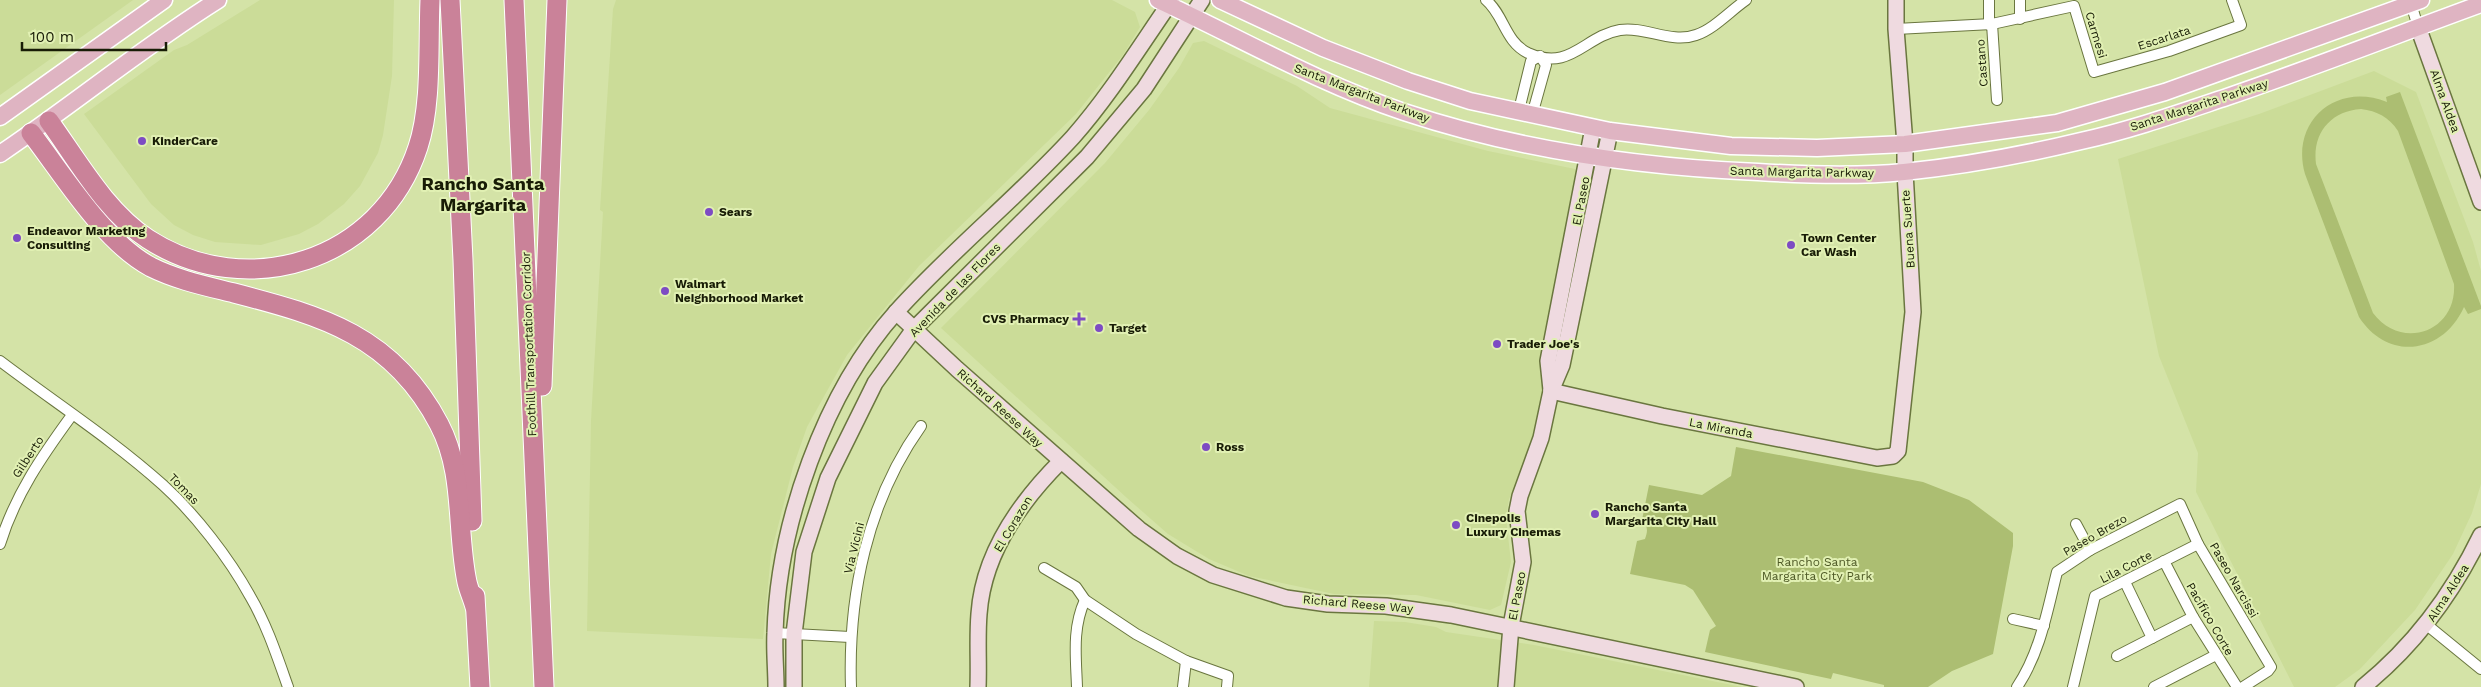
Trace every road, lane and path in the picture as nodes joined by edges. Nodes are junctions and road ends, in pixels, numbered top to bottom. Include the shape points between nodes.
1 (164, 0) edge
2 (218, 0) edge
3 (430, 0) edge
4 (450, 0) edge
5 (514, 0) edge
6 (557, 0) edge
7 (1202, 0) edge
8 (1220, 0) edge
9 (1486, 0) edge
10 (1746, 0) edge
11 (1896, 0) edge
12 (1989, 0) edge
13 (2020, 0) edge
14 (2232, 0) edge
15 (2414, 1) edge
16 (1166, 2) edge
17 (2481, 4) edge
18 (1192, 16) junction
19 (2020, 19) junction
20 (1990, 24) junction
21 (2418, 27) junction
22 (1896, 29) junction
23 (1540, 56) junction
24 (2094, 72) joint
25 (1997, 100) dead end
26 (1526, 114) junction
27 (0, 117) edge
28 (49, 121) junction
29 (1593, 128) junction
30 (1610, 131) junction
31 (31, 134) junction
32 (1905, 144) junction
33 (0, 154) edge
34 (1597, 157) junction
35 (1904, 172) junction
36 (2481, 202) edge
37 (896, 312) junction
38 (914, 329) junction
39 (0, 361) edge
40 (1551, 391) junction
41 (72, 415) junction
42 (921, 426) dead end
43 (1893, 456) joint
44 (1061, 461) junction
45 (2175, 505) joint
46 (2076, 524) dead end
47 (2481, 535) edge
48 (0, 544) edge
49 (537, 544) junction
50 (2198, 544) junction
51 (2090, 550) junction
52 (2164, 561) junction
53 (1044, 568) dead end
54 (2125, 582) junction
55 (1085, 600) junction
56 (476, 607) junction
57 (2193, 617) junction
58 (2013, 619) dead end
59 (2427, 625) junction
60 (1511, 626) junction
61 (2044, 626) junction
62 (775, 633) junction
63 (794, 634) junction
64 (850, 637) junction
65 (2152, 638) junction
66 (2216, 655) junction
67 (2117, 656) dead end
68 (1186, 661) junction
69 (2481, 669) edge
70 (288, 687) edge
71 (480, 687) edge
72 (544, 687) edge
73 (776, 687) edge
74 (794, 687) edge
75 (851, 687) edge
76 (978, 687) edge
77 (1077, 687) edge
78 (1183, 687) edge
79 (1227, 687) edge
80 (1506, 687) edge
81 (1796, 687) edge
82 (2017, 687) edge
83 (2073, 687) edge
84 (2154, 687) edge
85 (2237, 687) edge
86 (2242, 687) edge
87 (2363, 687) edge

1 - 27 main road
2 - 28 main road via 177,25
3 - 28 highway via 425,117 418,147 406,176 368,224 346,241 302,262 284,267 231,269 166,250 130,226
4 - 56 highway
5 - 49 highway, Foothill Transportation Corridor
6 - 49 highway via 540,436 542,530
7 - 18 street, Avenida de las Flores
8 - 26 main road, Santa Margarita Parkway via 1323,48 1408,81 1470,101
9 - 23 street via 1512,40
10 - 23 street via 1695,35 1674,37 1622,30 1607,34 1578,52 1561,58
11 - 22 street, Buena Suerte
12 - 20 street, Castano
13 - 19 street
14 - 24 street, Escarlata via 2241,25 2168,51
15 - 21 street, Alma Aldea
15 - 32 main road, Santa Margarita Parkway via 2165,92 2057,123
16 - 18 main road, Santa Margarita Parkway
16 - 37 street, Avenida de las Flores via 1125,70 1074,135
17 - 21 main road, Santa Margarita Parkway
18 - 34 main road, Santa Margarita Parkway via 1299,69 1398,110 1468,131
18 - 38 street, Avenida de las Flores via 1144,89 1087,158
19 - 20 street
19 - 24 street, Carmesi via 2074,6
20 - 22 street
20 - 25 street, Castano
21 - 35 main road, Santa Margarita Parkway via 2315,67 2147,123 2083,141
21 - 36 street, Alma Aldea
22 - 32 street, Buena Suerte
23 - 26 street via 1546,65 1534,108
23 - 26 street via 1532,61 1520,106
26 - 29 main road, Santa Margarita Parkway
28 - 31 main road
29 - 30 main road, Santa Margarita Parkway
29 - 34 street, El Paseo
30 - 32 main road, Santa Margarita Parkway via 1730,146 1849,148
30 - 34 street, El Paseo
31 - 33 main road
31 - 56 highway via 114,239 151,267 196,284 308,313 333,323 367,342 400,370 430,408 448,443 457,482 467,583
32 - 35 street, Buena Suerte
34 - 35 main road, Santa Margarita Parkway via 1691,170 1855,175
34 - 40 street, El Paseo via 1548,361
35 - 43 street, Buena Suerte via 1913,312 1900,442 1898,452
37 - 38 street, Richard Reese Way
37 - 62 street, Avenida de las Flores via 853,369 829,414 806,471 786,546
38 - 44 street, Richard Reese Way
38 - 63 street, Avenida de las Flores via 875,383 828,478 804,552
39 - 41 street, Tomas
40 - 43 street, La Miranda via 1827,449 1877,458
40 - 60 street, El Paseo via 1541,438 1518,504 1517,527 1523,562
41 - 48 street, Gilberto via 36,464 21,491
41 - 70 street, Tomas via 164,486 197,520 250,595 265,624
42 - 64 street, Via Vicini via 896,469 870,530
44 - 60 street, Richard Reese Way via 1139,529 1177,556 1213,575 1256,590 1308,601 1420,610
44 - 76 street, El Corazon via 1035,488 1017,515 998,546 986,577 979,613
45 - 50 street, Paseo Narcissi via 2183,507
45 - 51 street, Paseo Brezo
46 - 51 street
47 - 59 street, Alma Aldea via 2465,568
49 - 72 highway, Foothill Transportation Corridor
50 - 52 street, Lila Corte
50 - 86 street, Paseo Narcissi via 2270,667
51 - 61 street, Paseo Brezo via 2057,572
52 - 54 street, Lila Corte
52 - 57 street, Pacifico Corte
53 - 55 street via 1076,588
54 - 65 street
54 - 83 street, Lila Corte via 2095,596
55 - 68 street via 1136,634
55 - 77 street via 1075,631
56 - 71 highway
57 - 65 street
57 - 66 street, Pacifico Corte
58 - 61 street
59 - 69 street
59 - 87 street, Alma Aldea
60 - 80 street, El Paseo
60 - 81 street, Richard Reese Way
61 - 82 street, Paseo Brezo via 2029,669
62 - 63 street
62 - 73 street, Avenida de las Flores
63 - 64 street
63 - 74 street, Avenida de las Flores
64 - 75 street, Via Vicini
65 - 67 street
66 - 84 street
66 - 85 street, Pacifico Corte
68 - 78 street
68 - 79 street via 1228,676

